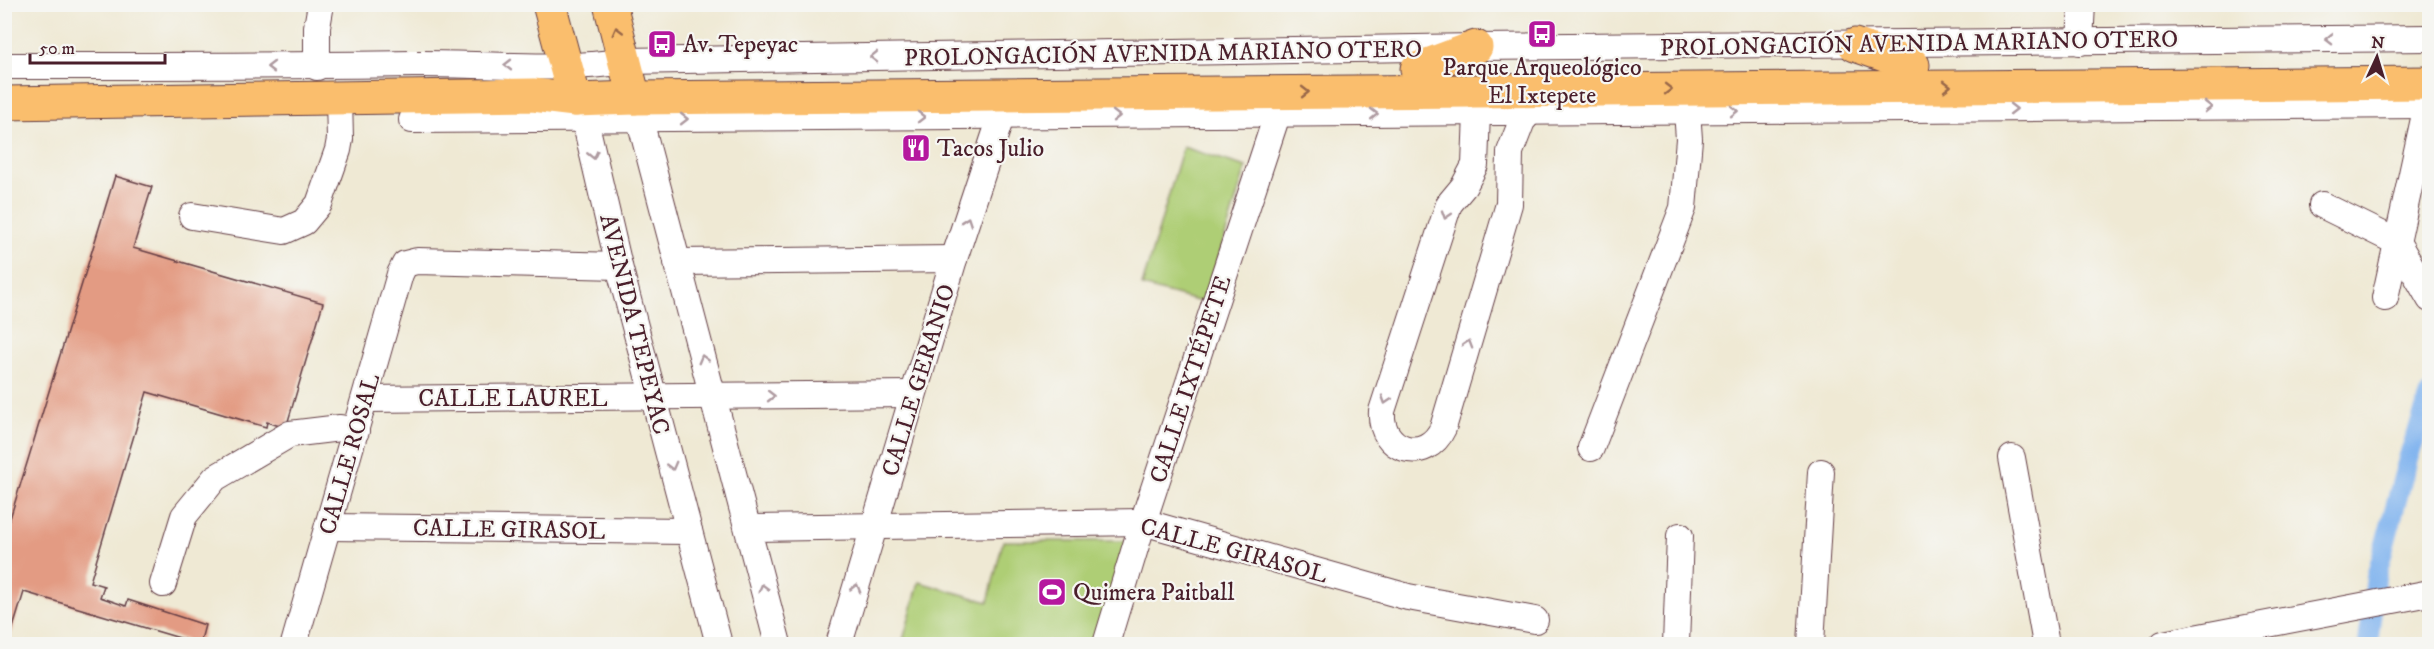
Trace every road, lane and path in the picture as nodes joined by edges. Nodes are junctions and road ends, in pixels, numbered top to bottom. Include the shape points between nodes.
1 (321, 4) edge
2 (549, 4) edge
3 (610, 4) edge
4 (2082, 4) edge
5 (2430, 38) edge
6 (2080, 42) junction
7 (1855, 45) junction
8 (1476, 47) junction
9 (2430, 61) edge
10 (414, 64) junction
11 (4, 66) edge
12 (317, 67) junction
13 (2138, 74) junction
14 (1912, 76) junction
15 (1417, 80) junction
16 (632, 89) junction
17 (574, 92) junction
18 (339, 98) junction
19 (2429, 98) edge
20 (4, 103) edge
21 (1849, 110) junction
22 (1687, 111) junction
23 (1477, 113) junction
24 (1529, 113) junction
25 (1277, 115) junction
26 (1001, 117) junction
27 (412, 118) junction
28 (2322, 205) dead end
29 (192, 216) dead end
30 (2397, 242) junction
31 (954, 259) junction
32 (677, 262) junction
33 (619, 266) junction
34 (2385, 298) dead end
35 (2430, 299) edge
36 (912, 394) junction
37 (653, 396) junction
38 (713, 396) junction
39 (365, 399) junction
40 (356, 431) junction
41 (1591, 448) dead end
42 (2012, 458) dead end
43 (1821, 472) dead end
44 (1143, 522) junction
45 (328, 527) junction
46 (874, 527) junction
47 (748, 528) junction
48 (689, 531) junction
49 (1680, 536) dead end
50 (163, 584) dead end
51 (2426, 594) edge
52 (1535, 620) dead end
53 (2251, 636) edge
54 (294, 645) edge
55 (720, 645) edge
56 (778, 645) edge
57 (839, 645) edge
58 (1107, 645) edge
59 (1676, 645) edge
60 (1811, 645) edge
61 (2046, 645) edge
62 (2163, 645) edge

1 - 12 street
2 - 17 main road, AVENIDA TEPEYAC
16 -> 3 main road
4 - 6 street
5 -> 6 street, PROLONGACIÓN AVENIDA MARIANO OTERO
6 - 7 street, PROLONGACIÓN AVENIDA MARIANO OTERO
7 - 8 street, PROLONGACIÓN AVENIDA MARIANO OTERO
7 - 14 main road
8 - 15 main road
8 -> 16 street, PROLONGACIÓN AVENIDA MARIANO OTERO
9 - 13 main road
10 - 12 street, PROLONGACIÓN AVENIDA MARIANO OTERO
17 -> 10 street, PROLONGACIÓN AVENIDA MARIANO OTERO
10 - 27 street
12 -> 11 street, PROLONGACIÓN AVENIDA MARIANO OTERO
13 - 14 main road, PROLONGACIÓN AVENIDA MARIANO OTERO
13 - 19 main road
14 - 15 main road, PROLONGACIÓN AVENIDA MARIANO OTERO
14 - 21 main road
15 - 16 main road, PROLONGACIÓN AVENIDA MARIANO OTERO
15 - 23 main road
16 - 17 main road, PROLONGACIÓN AVENIDA MARIANO OTERO
16 - 17 street, PROLONGACIÓN AVENIDA MARIANO OTERO
16 -> 26 street, PROLONGACIÓN AVENIDA MARIANO OTERO
16 - 32 street
17 - 27 street
17 - 27 main road, PROLONGACIÓN AVENIDA MARIANO OTERO via 533,95
17 -> 33 street, AVENIDA TEPEYAC
18 - 20 main road, PROLONGACIÓN AVENIDA MARIANO OTERO
18 - 27 main road, PROLONGACIÓN AVENIDA MARIANO OTERO
18 - 29 street via 338,150 319,204 304,222 284,231
21 -> 19 street, PROLONGACIÓN AVENIDA MARIANO OTERO
19 - 30 street
22 -> 21 street, PROLONGACIÓN AVENIDA MARIANO OTERO
22 - 24 street, PROLONGACIÓN AVENIDA MARIANO OTERO
22 - 41 street via 1689,139 1683,208
23 - 24 street, PROLONGACIÓN AVENIDA MARIANO OTERO
23 -> 24 street via 1475,165 1449,204 1382,411 1387,437 1409,450 1426,447 1443,428 1509,204 1510,152
25 -> 23 street, PROLONGACIÓN AVENIDA MARIANO OTERO
26 -> 25 street, PROLONGACIÓN AVENIDA MARIANO OTERO
25 - 44 street, CALLE IXTÉPETE
31 -> 26 street, CALLE GERANIO
28 - 30 street
30 - 34 street
30 - 35 street
31 - 32 street
31 - 36 street, CALLE GERANIO
38 -> 32 street
33 - 37 street, AVENIDA TEPEYAC
33 - 39 street, CALLE ROSAL via 417,261 405,264
38 -> 36 street, CALLE LAUREL
36 - 46 street, CALLE GERANIO
37 - 38 street, CALLE LAUREL
37 - 39 street, CALLE LAUREL
37 -> 48 street, AVENIDA TEPEYAC
38 - 47 street
39 - 40 street, CALLE ROSAL
40 - 45 street, CALLE ROSAL
40 - 50 street via 340,428 290,434 215,478 184,516
42 - 61 street
43 - 60 street
44 - 46 street, CALLE GIRASOL
44 - 52 street, CALLE GIRASOL via 1408,597
44 - 58 street, CALLE IXTÉPETE
45 - 48 street, CALLE GIRASOL
45 - 54 street, CALLE ROSAL
46 - 47 street, CALLE GIRASOL
57 -> 46 street, CALLE GERANIO
56 -> 47 street
48 - 55 street, AVENIDA TEPEYAC
49 - 59 street
51 - 53 street via 2311,616
53 - 62 street

